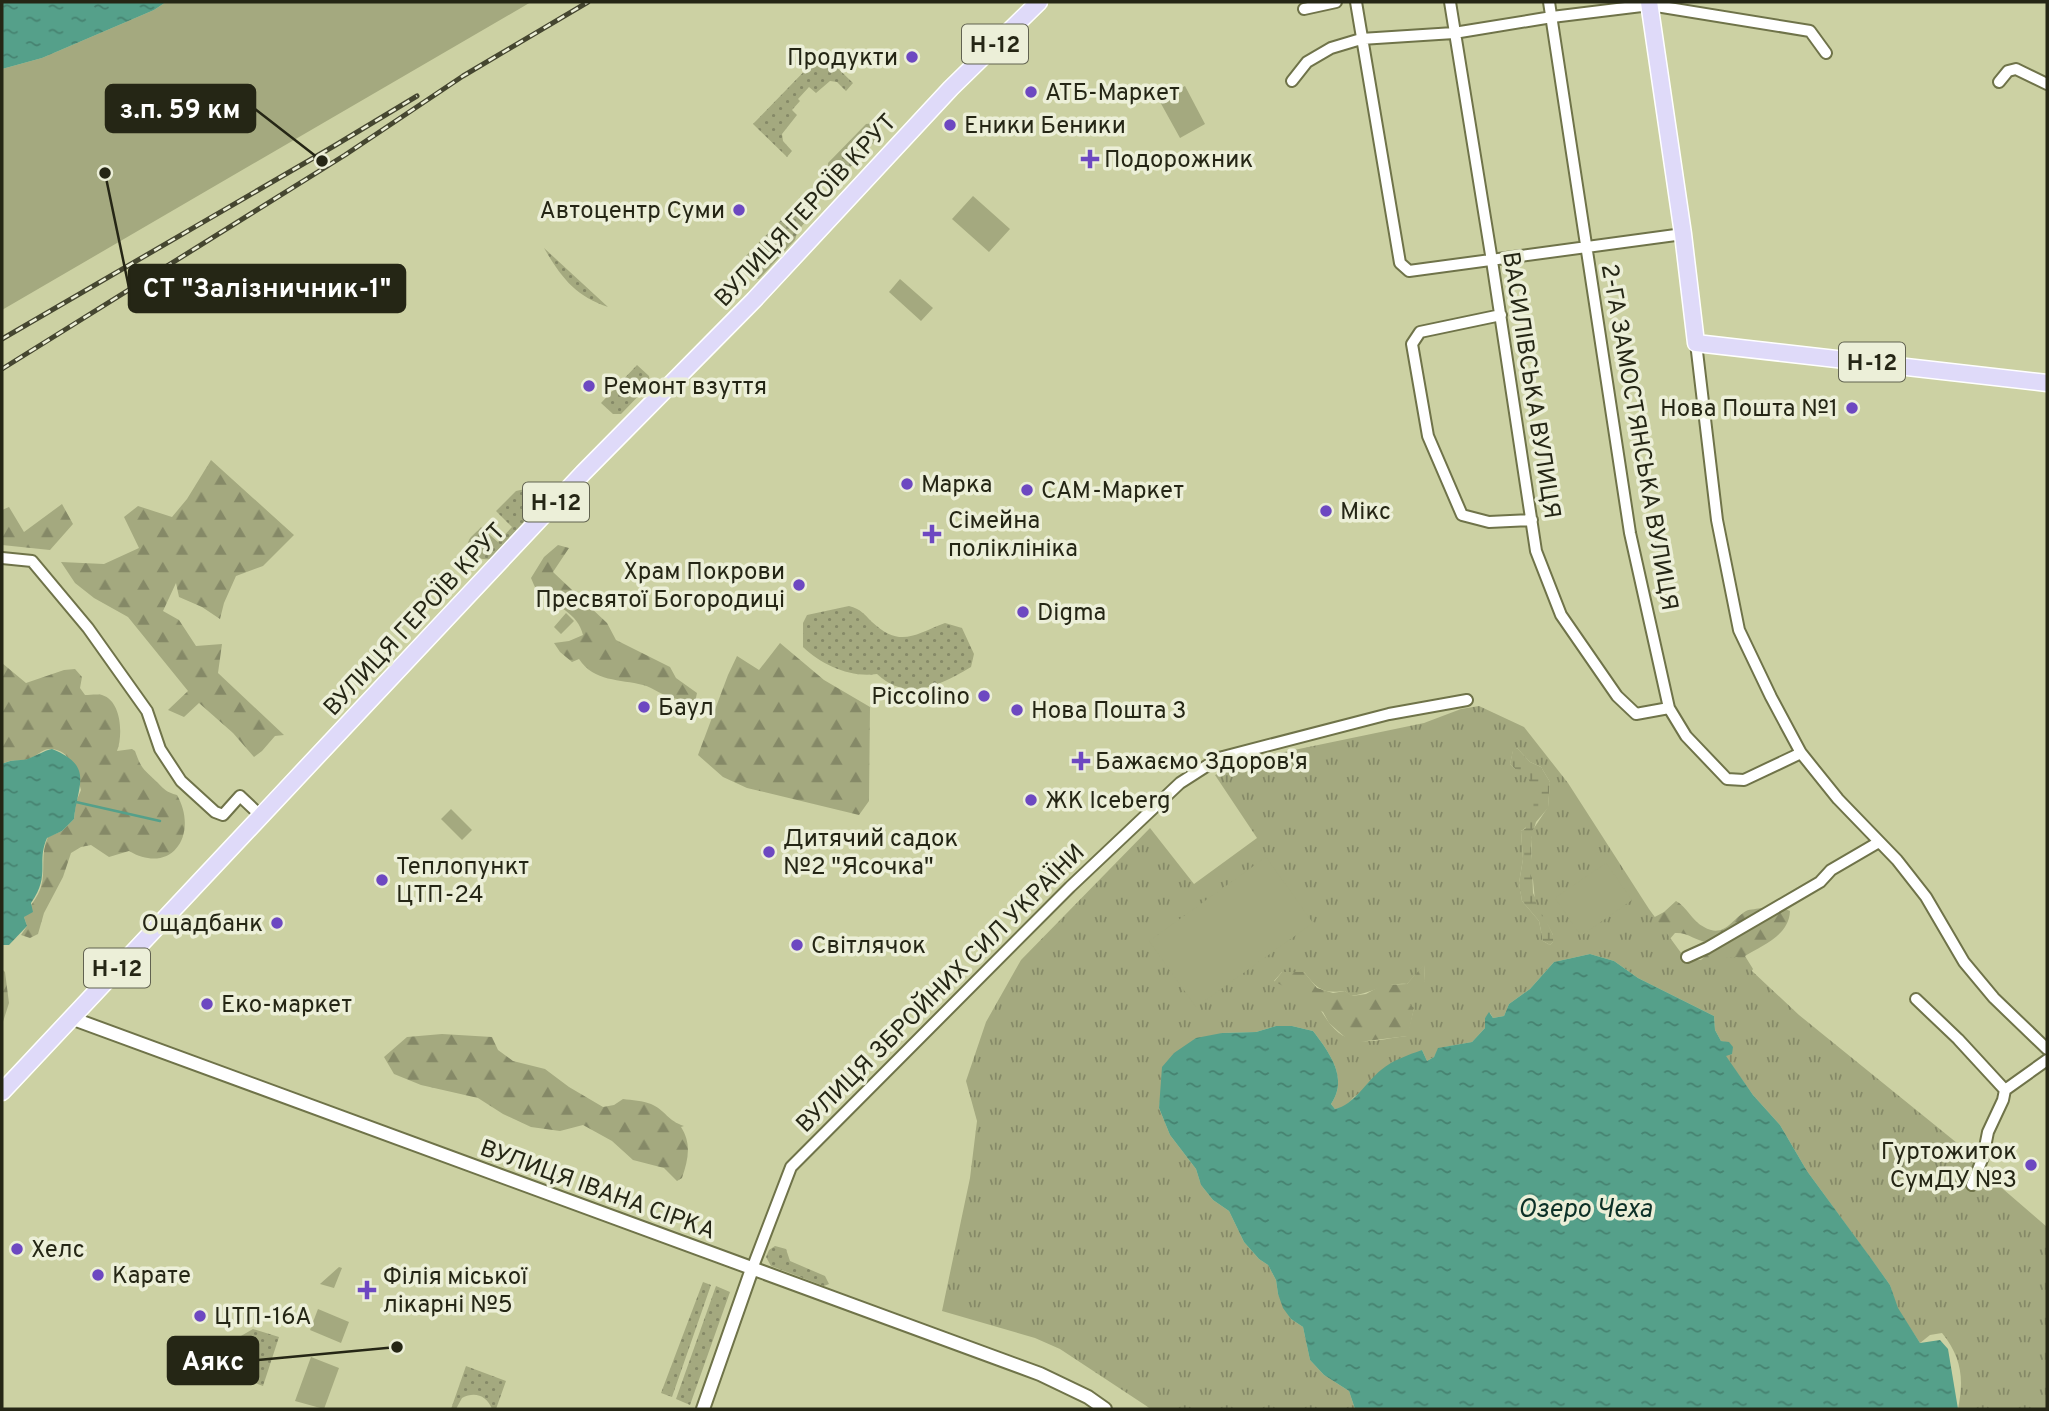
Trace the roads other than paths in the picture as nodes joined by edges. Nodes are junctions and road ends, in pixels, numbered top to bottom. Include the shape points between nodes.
1 (1039, 2) edge
2 (1336, 2) edge
3 (1356, 2) edge
4 (1450, 2) edge
5 (1549, 2) edge
6 (1649, 4) edge
7 (1304, 9) dead end
8 (1552, 17) junction
9 (1454, 33) junction
10 (1361, 39) junction
11 (1826, 53) dead end
12 (1292, 81) dead end
13 (1999, 82) dead end
14 (2047, 84) edge
15 (1683, 234) junction
16 (1586, 248) junction
17 (1492, 261) junction
18 (1501, 315) junction
19 (1696, 343) junction
20 (2047, 383) edge
21 (1532, 520) junction
22 (2, 558) edge
23 (1467, 700) dead end
24 (1669, 708) junction
25 (1801, 752) junction
26 (260, 815) junction
27 (1879, 842) junction
28 (1687, 957) dead end
29 (1916, 999) dead end
30 (71, 1018) junction
31 (2047, 1049) edge
32 (2047, 1060) edge
33 (2005, 1090) junction
34 (2, 1092) edge
35 (1972, 1185) dead end
36 (752, 1269) junction
37 (703, 1409) edge
38 (1105, 1409) edge

1 - 26 main road, ВУЛИЦЯ ГЕРОЇВ КРУТ / Н-12 via 942,97
2 - 7 street
3 - 10 street
4 - 9 street, ВАСИЛІВСЬКА ВУЛИЦЯ
5 - 8 street, 2-ГА ЗАМОСТЯНСЬКА ВУЛИЦЯ
6 - 8 street
6 - 11 street via 1810,32
6 - 15 main road
8 - 9 street
8 - 16 street, 2-ГА ЗАМОСТЯНСЬКА ВУЛИЦЯ
9 - 10 street
9 - 17 street, ВАСИЛІВСЬКА ВУЛИЦЯ
10 - 12 street via 1307,62
10 - 17 street via 1400,263 1409,271
13 - 14 street via 2016,69
15 - 16 street
15 - 19 main road
16 - 17 street
16 - 24 street, 2-ГА ЗАМОСТЯНСЬКА ВУЛИЦЯ via 1630,533
17 - 18 street, ВАСИЛІВСЬКА ВУЛИЦЯ
18 - 21 street, ВАСИЛІВСЬКА ВУЛИЦЯ
18 - 21 street via 1420,332 1412,344 1428,436 1462,515 1489,522
19 - 20 main road, Н-12
19 - 25 street via 1717,520 1739,630
21 - 24 street, ВАСИЛІВСЬКА ВУЛИЦЯ via 1536,551 1561,615 1617,696 1636,714
22 - 26 street via 32,561 88,628 147,711 160,749 181,781 215,812 223,815 240,796
23 - 36 street, ВУЛИЦЯ ЗБРОЙНИХ СИЛ УКРАЇНИ via 1389,714 1219,758 1180,783 792,1167
24 - 25 street, 2-ГА ЗАМОСТЯНСЬКА ВУЛИЦЯ via 1686,736 1727,779 1744,780
25 - 27 street
26 - 30 main road, ВУЛИЦЯ ГЕРОЇВ КРУТ / Н-12
27 - 28 street via 1831,870 1820,882
27 - 31 street via 1926,897 1964,962 1994,999
29 - 33 street
30 - 34 main road, ВУЛИЦЯ ГЕРОЇВ КРУТ / Н-12
30 - 36 street, ВУЛИЦЯ ІВАНА СІРКА
32 - 33 street
33 - 35 street
36 - 37 street, ВУЛИЦЯ ЗБРОЙНИХ СИЛ УКРАЇНИ
36 - 38 street, ВУЛИЦЯ ІВАНА СІРКА via 1040,1374

